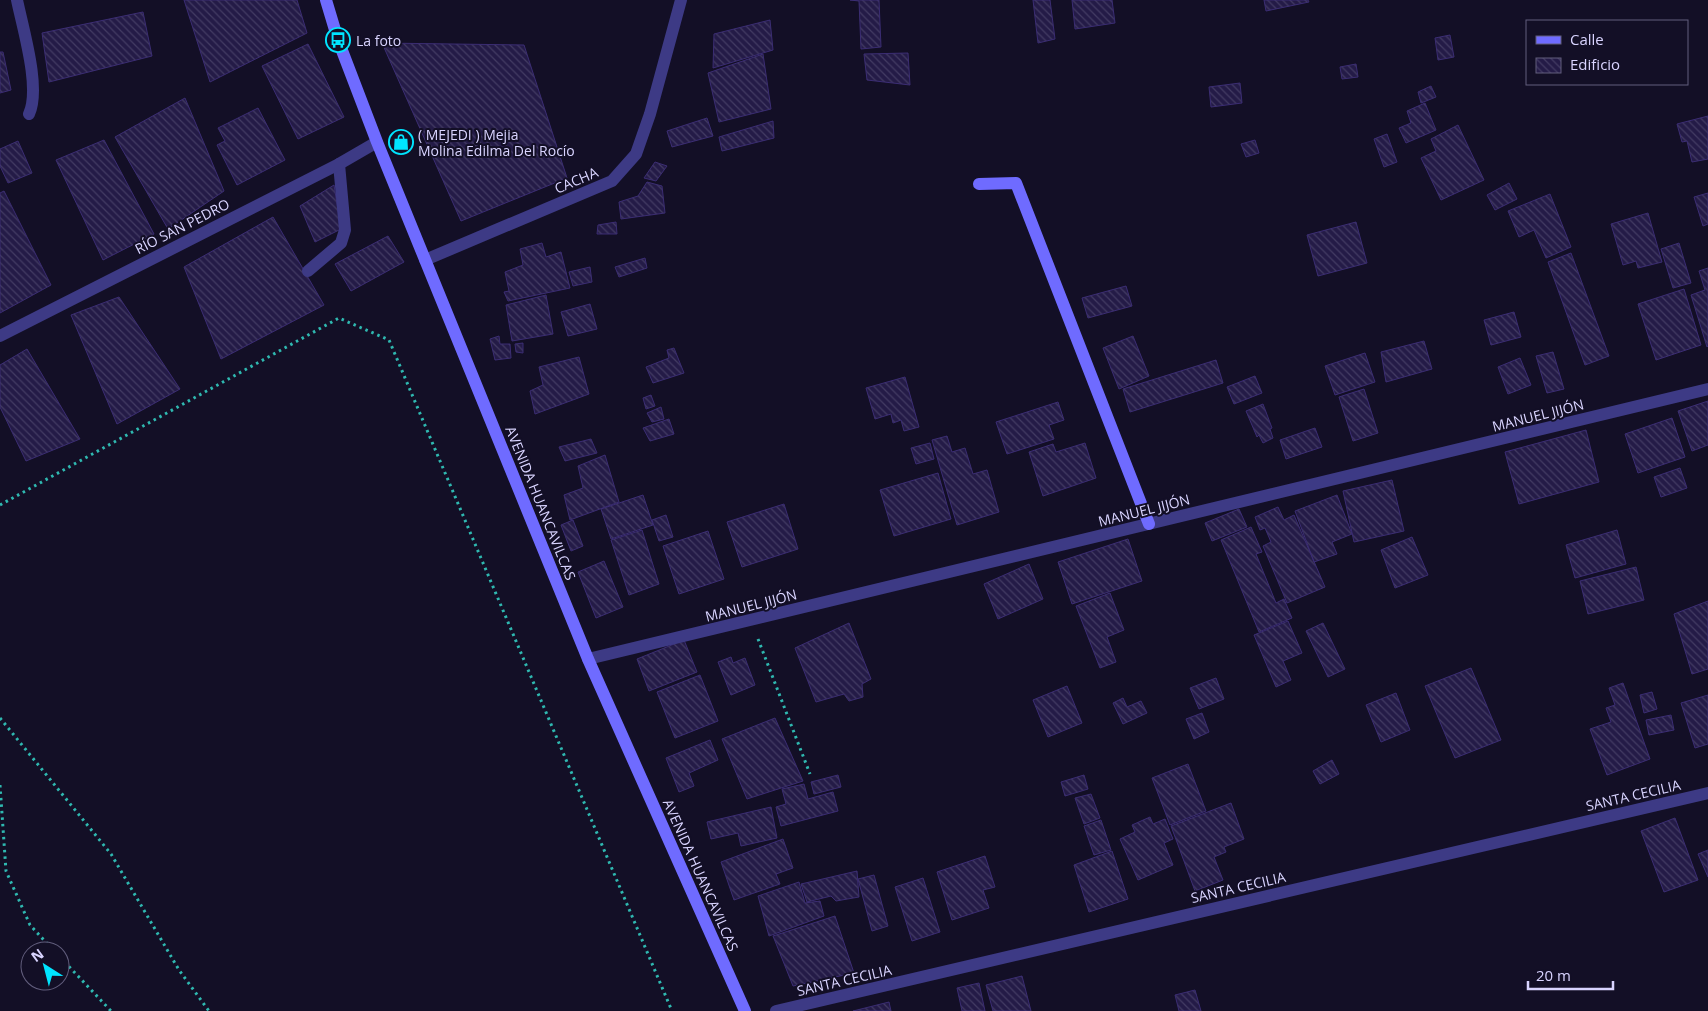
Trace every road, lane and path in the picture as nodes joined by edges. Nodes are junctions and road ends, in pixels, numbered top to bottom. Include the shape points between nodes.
1 (17, 0) edge
2 (326, 0) edge
3 (681, 0) edge
4 (30, 114) dead end
5 (377, 142) junction
6 (339, 164) junction
7 (979, 184) dead end
8 (425, 260) junction
9 (308, 271) dead end
10 (0, 336) edge
11 (1708, 389) edge
12 (0, 505) edge
13 (1149, 524) junction
14 (750, 620) junction
15 (588, 659) junction
16 (0, 718) edge
17 (810, 774) dead end
18 (0, 785) edge
19 (1708, 793) edge
20 (45, 941) edge
21 (70, 968) edge
22 (111, 1011) edge
23 (209, 1011) edge
24 (672, 1011) edge
25 (745, 1011) edge
26 (776, 1011) edge

1 - 4 street via 34,88
2 - 5 street, AVENIDA HUANCAVILCAS
3 - 8 street, CACHA via 636,154 612,180
5 - 6 street, RÍO SAN PEDRO
5 - 8 street, AVENIDA HUANCAVILCAS
6 - 9 street via 345,230 341,243
6 - 10 street, RÍO SAN PEDRO
7 - 13 street via 1016,183
8 - 15 street, AVENIDA HUANCAVILCAS
11 - 13 street, MANUEL JIJÓN
12 - 24 path via 339,318 389,340
13 - 14 street, MANUEL JIJÓN
14 - 15 street, MANUEL JIJÓN
14 - 17 path
15 - 25 street, AVENIDA HUANCAVILCAS
16 - 23 path via 111,854 179,970
18 - 20 path via 6,871 30,925
19 - 26 street, SANTA CECILIA
21 - 22 path

